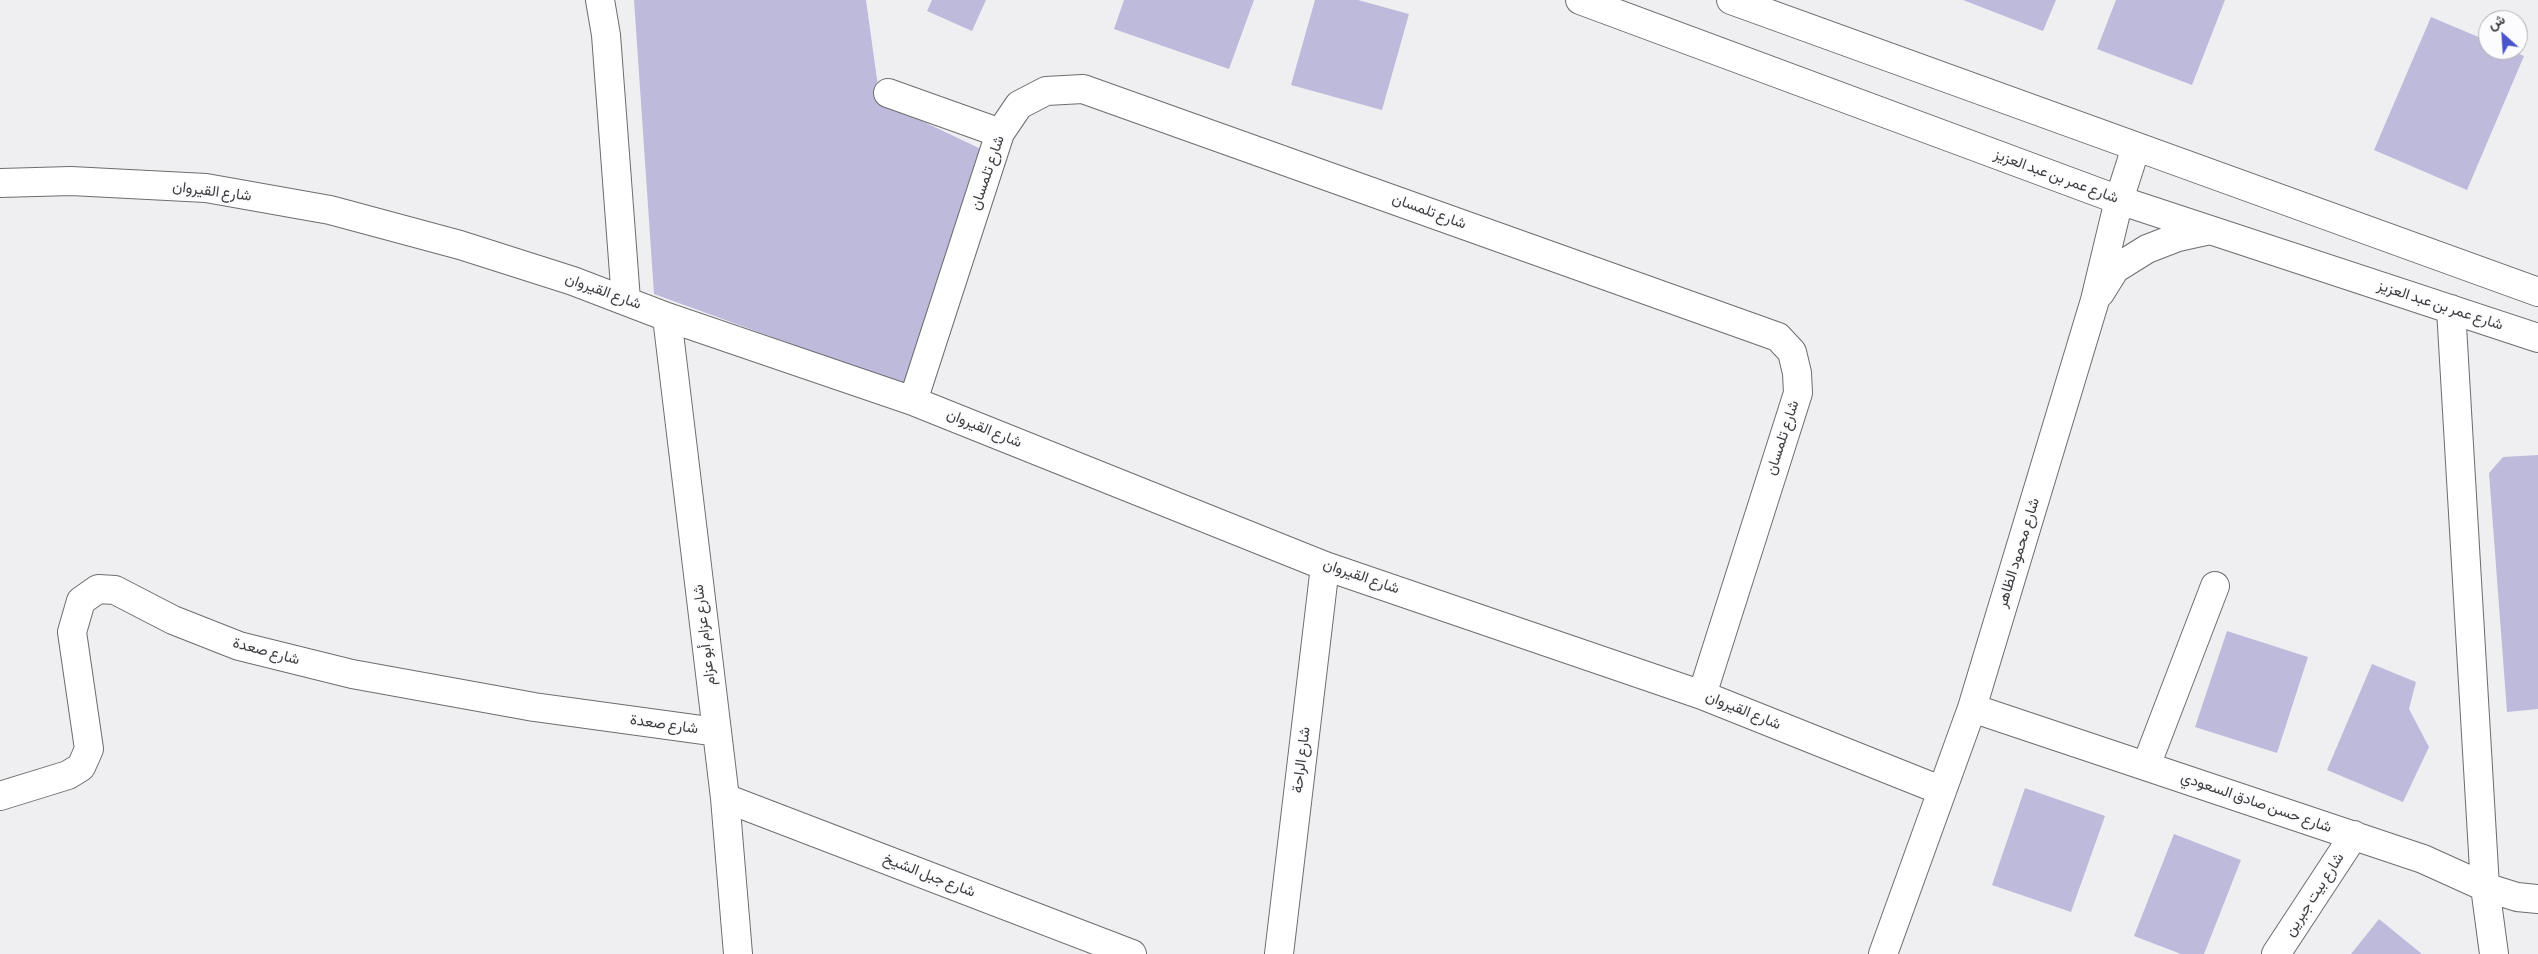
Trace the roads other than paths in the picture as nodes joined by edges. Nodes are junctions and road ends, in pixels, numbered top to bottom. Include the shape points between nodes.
1 (600, 0) edge
2 (1580, 0) edge
3 (1731, 0) edge
4 (888, 93) dead end
5 (1000, 133) junction
6 (2136, 147) junction
7 (0, 183) edge
8 (2119, 200) junction
9 (2210, 230) junction
10 (2538, 292) edge
11 (626, 300) junction
12 (2095, 300) junction
13 (2451, 310) junction
14 (667, 317) junction
15 (2538, 338) edge
16 (913, 401) junction
17 (1325, 566) junction
18 (2215, 586) dead end
19 (1702, 695) junction
20 (1972, 708) junction
21 (717, 732) junction
22 (2146, 766) junction
23 (1940, 790) junction
24 (0, 796) edge
25 (725, 798) junction
26 (2354, 836) junction
27 (2485, 887) junction
28 (2538, 899) edge
29 (738, 954) edge
30 (1132, 954) edge
31 (1278, 954) edge
32 (1883, 954) edge
33 (2276, 954) edge
34 (2494, 954) edge

1 - 11 street via 606,35
2 - 8 street, شارع عمر بن عبد العزيز
3 - 6 street
4 - 5 street
5 - 16 street, شارع تلمسان
5 - 19 street, شارع تلمسان via 1019,105 1046,91 1083,89 1778,337 1792,352 1798,393
6 - 8 street, شارع محمود الظاهر
6 - 10 street
7 - 11 street, شارع القيروان via 71,181 206,188 330,210 460,245
8 - 9 street, شارع عمر بن عبد العزيز
8 - 12 street, شارع محمود الظاهر
9 - 12 street via 2178,237 2139,254 2115,269
9 - 13 street, شارع عمر بن عبد العزيز
11 - 14 street, شارع القيروان
12 - 20 street, شارع محمود الظاهر
13 - 15 street, شارع عمر بن عبد العزيز
13 - 27 street
14 - 16 street, شارع القيروان
14 - 21 street, شارع عزام أبو عزام
16 - 17 street, شارع القيروان
17 - 19 street, شارع القيروان
17 - 31 street, شارع الراحة
18 - 22 street
19 - 23 street, شارع القيروان
20 - 22 street, شارع حسن صادق السعودي
20 - 23 street, شارع محمود الظاهر
21 - 24 street, شارع صعدة via 534,707 352,674 239,646 173,620 115,590 98,588 81,601 72,632 90,749 81,767 68,775
21 - 25 street, شارع عزام أبو عزام
22 - 26 street, شارع حسن صادق السعودي
23 - 32 street, شارع محمود الظاهر
25 - 29 street, شارع عزام أبو عزام
25 - 30 street, شارع جبل الشيخ
26 - 27 street, شارع حسن صادق السعودي via 2423,859
26 - 33 street, شارع بيت جبرين
27 - 28 street, شارع حسن صادق السعودي
27 - 34 street

